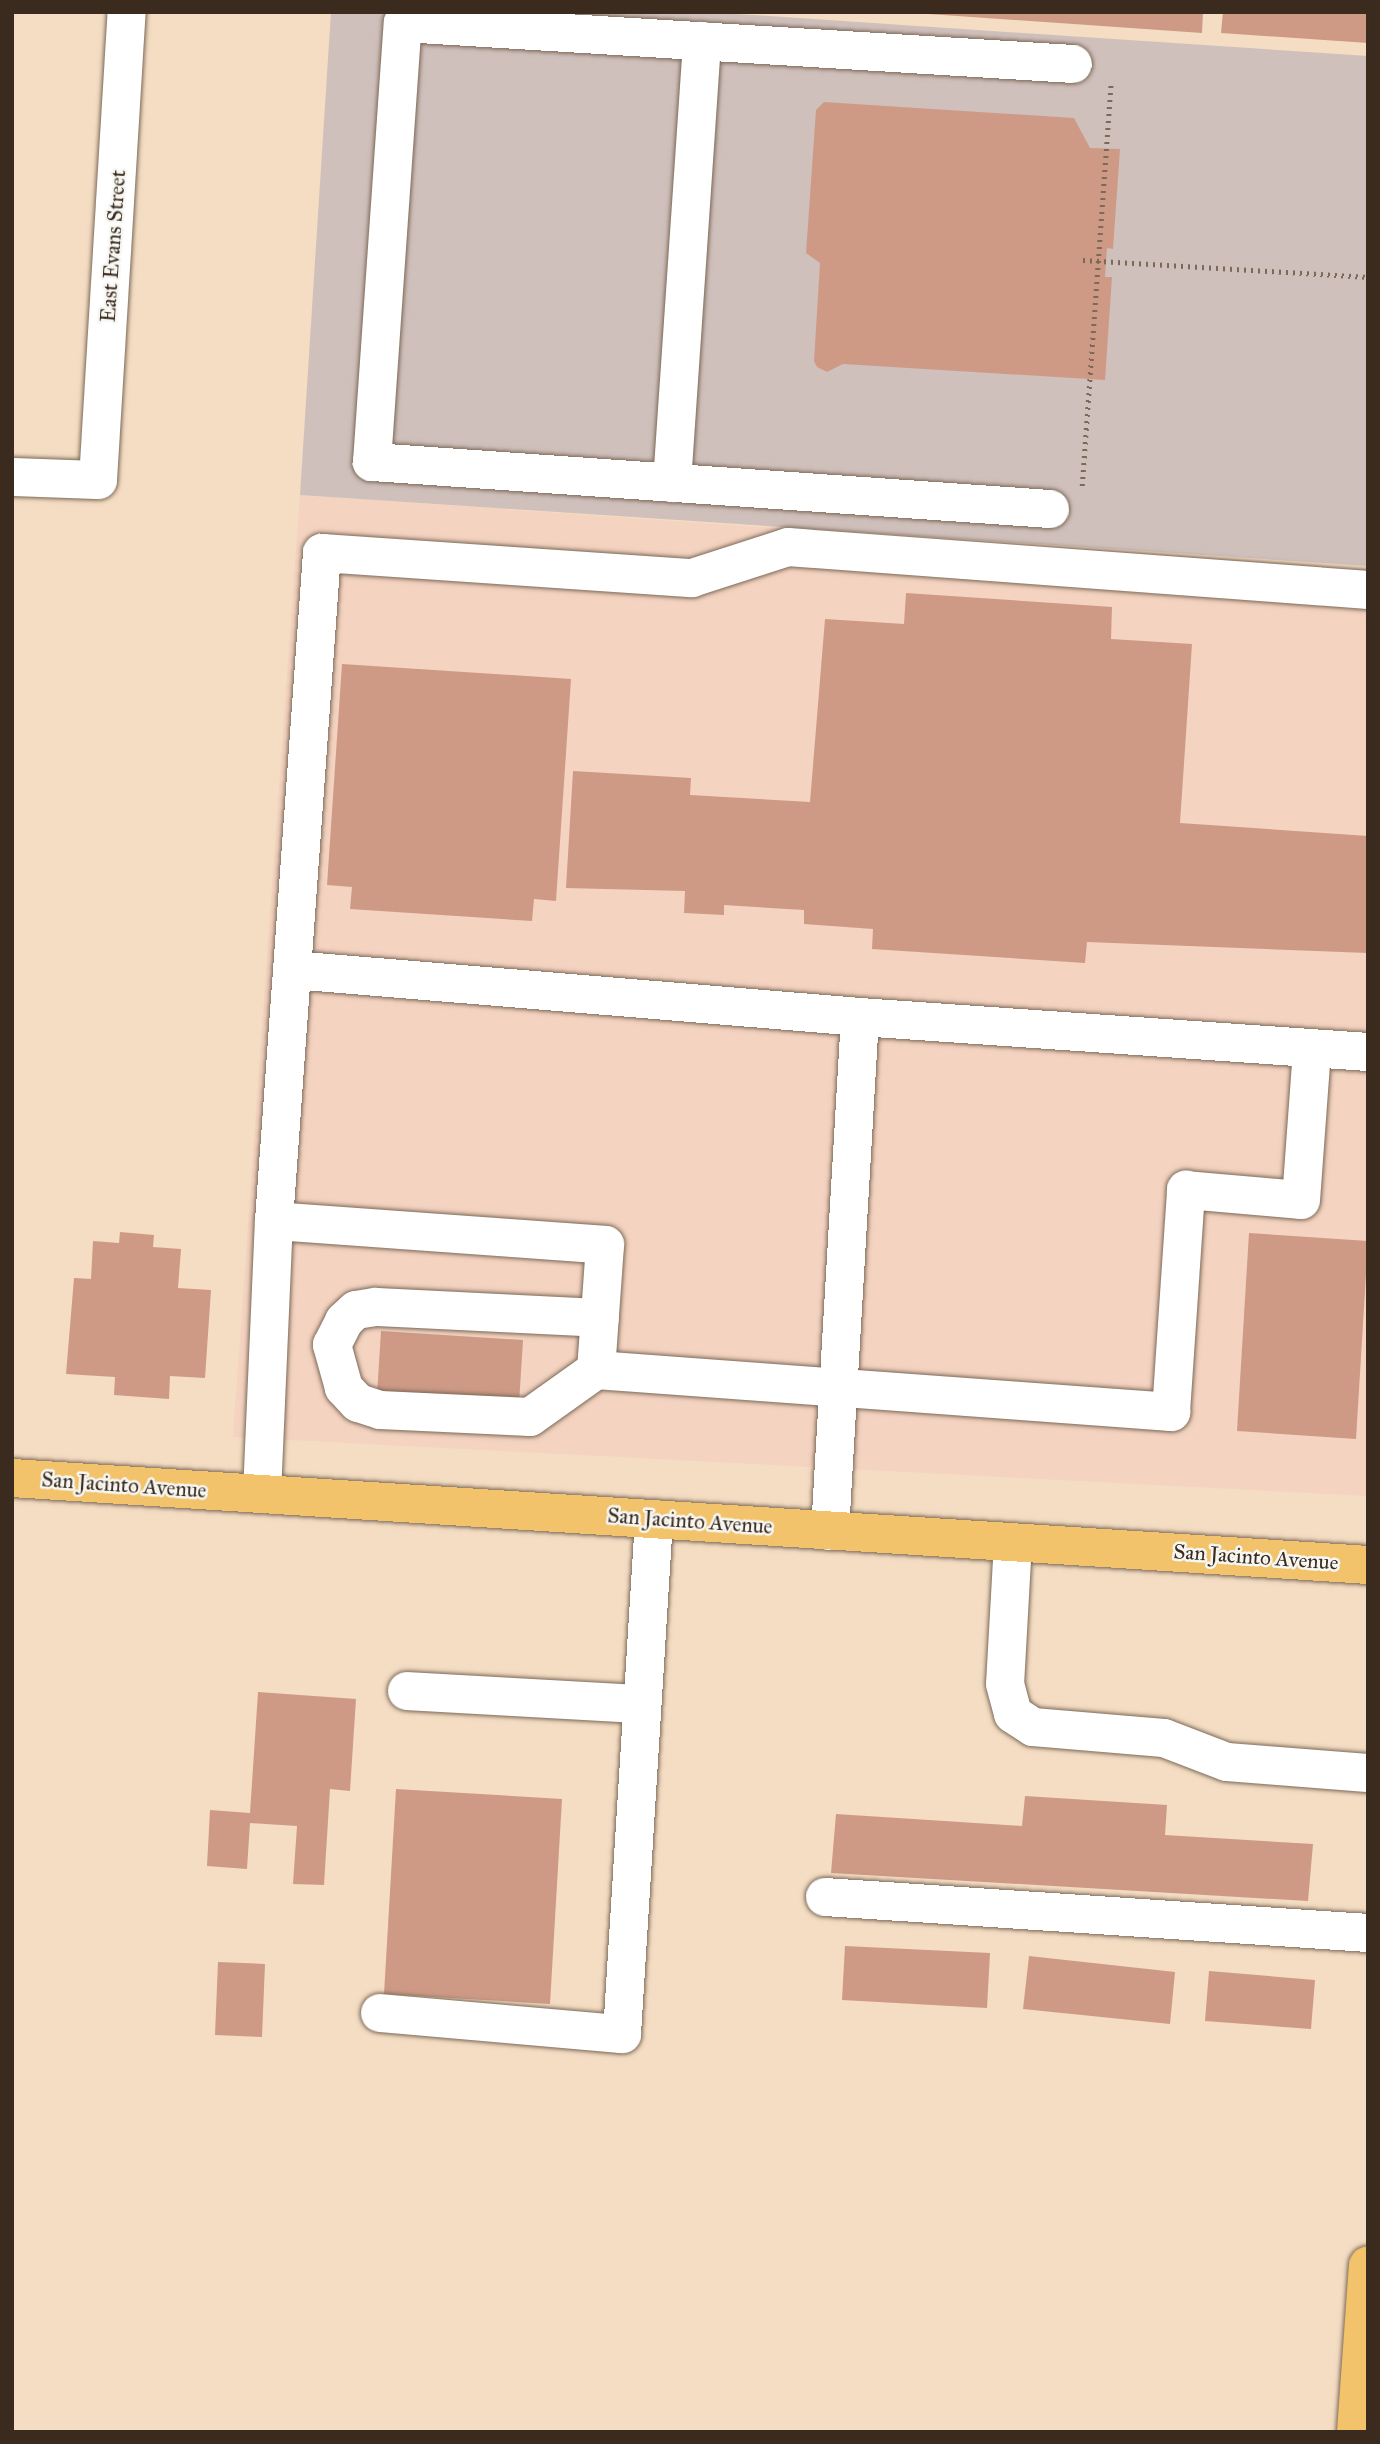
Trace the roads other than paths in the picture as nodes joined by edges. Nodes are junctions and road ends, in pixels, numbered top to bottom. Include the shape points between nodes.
1 (127, 12) edge
2 (702, 41) junction
3 (1073, 64) dead end
4 (12, 477) edge
5 (672, 483) junction
6 (1066, 500) road end
7 (1368, 590) edge
8 (292, 970) junction
9 (860, 1017) junction
10 (1312, 1049) junction
11 (1368, 1052) edge
12 (274, 1221) junction
13 (600, 1318) junction
14 (596, 1370) junction
15 (839, 1385) junction
16 (12, 1478) edge
17 (262, 1494) junction
18 (654, 1519) junction
19 (830, 1531) junction
20 (1013, 1542) junction
21 (1368, 1565) edge
22 (407, 1691) dead end
23 (642, 1704) junction
24 (1368, 1773) edge
25 (825, 1896) dead end
26 (1368, 1933) edge
27 (380, 2013) dead end
28 (1368, 2265) edge
29 (1356, 2432) edge

1 - 4 street, East Evans Street via 98,480
2 - 3 street
2 - 5 street
2 - 5 street via 403,23 372,462
5 - 6 street
7 - 8 street via 789,547 692,578 322,552
8 - 9 street
8 - 12 street
9 - 10 street
9 - 15 street
10 - 11 street
10 - 15 street via 1301,1200 1186,1190 1171,1412
12 - 13 street via 605,1245
12 - 17 street
13 - 14 street
13 - 14 street via 376,1307 356,1310 344,1321 332,1345 344,1388 358,1403 380,1410 530,1417
14 - 15 street
15 - 19 street
16 - 17 main road, San Jacinto Avenue
17 - 18 main road, San Jacinto Avenue
18 - 19 main road, San Jacinto Avenue
18 - 23 street
19 - 20 main road, San Jacinto Avenue
20 - 21 main road, San Jacinto Avenue
20 - 24 street via 1005,1684 1013,1714 1033,1727 1164,1738 1227,1762
22 - 23 street
23 - 27 street via 622,2035
25 - 26 street
28 - 29 main road

